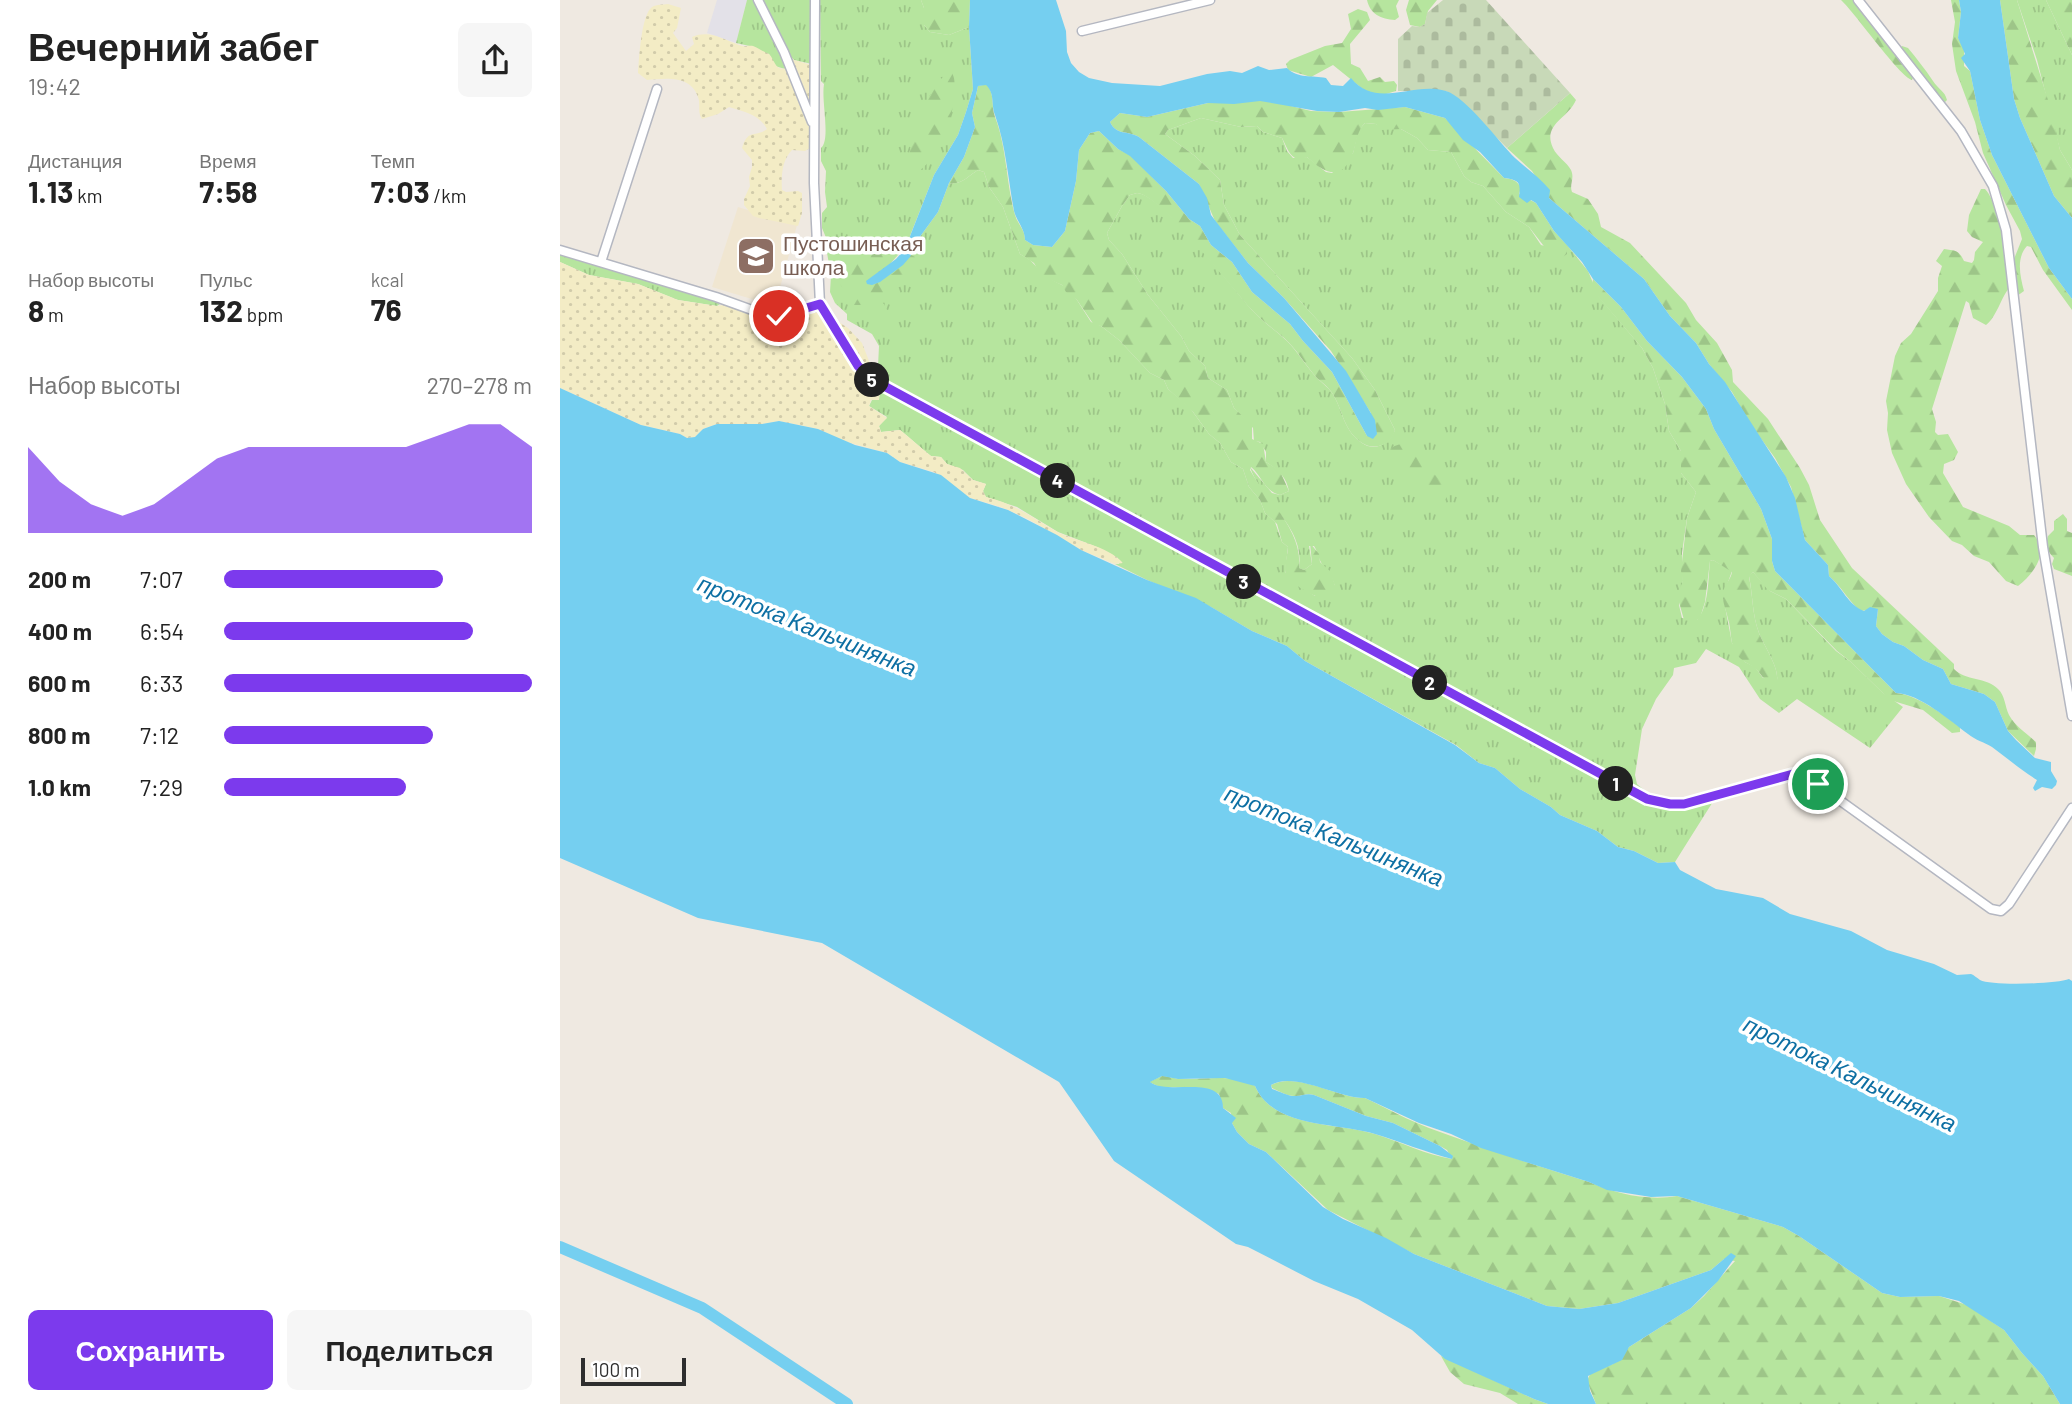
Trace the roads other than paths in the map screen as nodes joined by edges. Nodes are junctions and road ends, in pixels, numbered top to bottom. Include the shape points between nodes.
1 (758, 0) edge
2 (815, 0) edge
3 (1210, 0) edge
4 (1858, 0) edge
5 (1082, 31) dead end
6 (657, 89) dead end
7 (815, 128) junction
8 (560, 250) edge
9 (601, 262) junction
10 (820, 304) junction
11 (2072, 716) edge
12 (2072, 808) edge

1 - 7 street
2 - 7 street
3 - 5 street
4 - 11 street via 1961,131 1993,186 2006,230 2043,547
6 - 9 street
7 - 10 street
8 - 9 street
9 - 10 street via 766,315 779,316
10 - 12 street via 858,366 873,380 1647,799 1684,804 1793,774 1818,784 1991,909 2001,911

